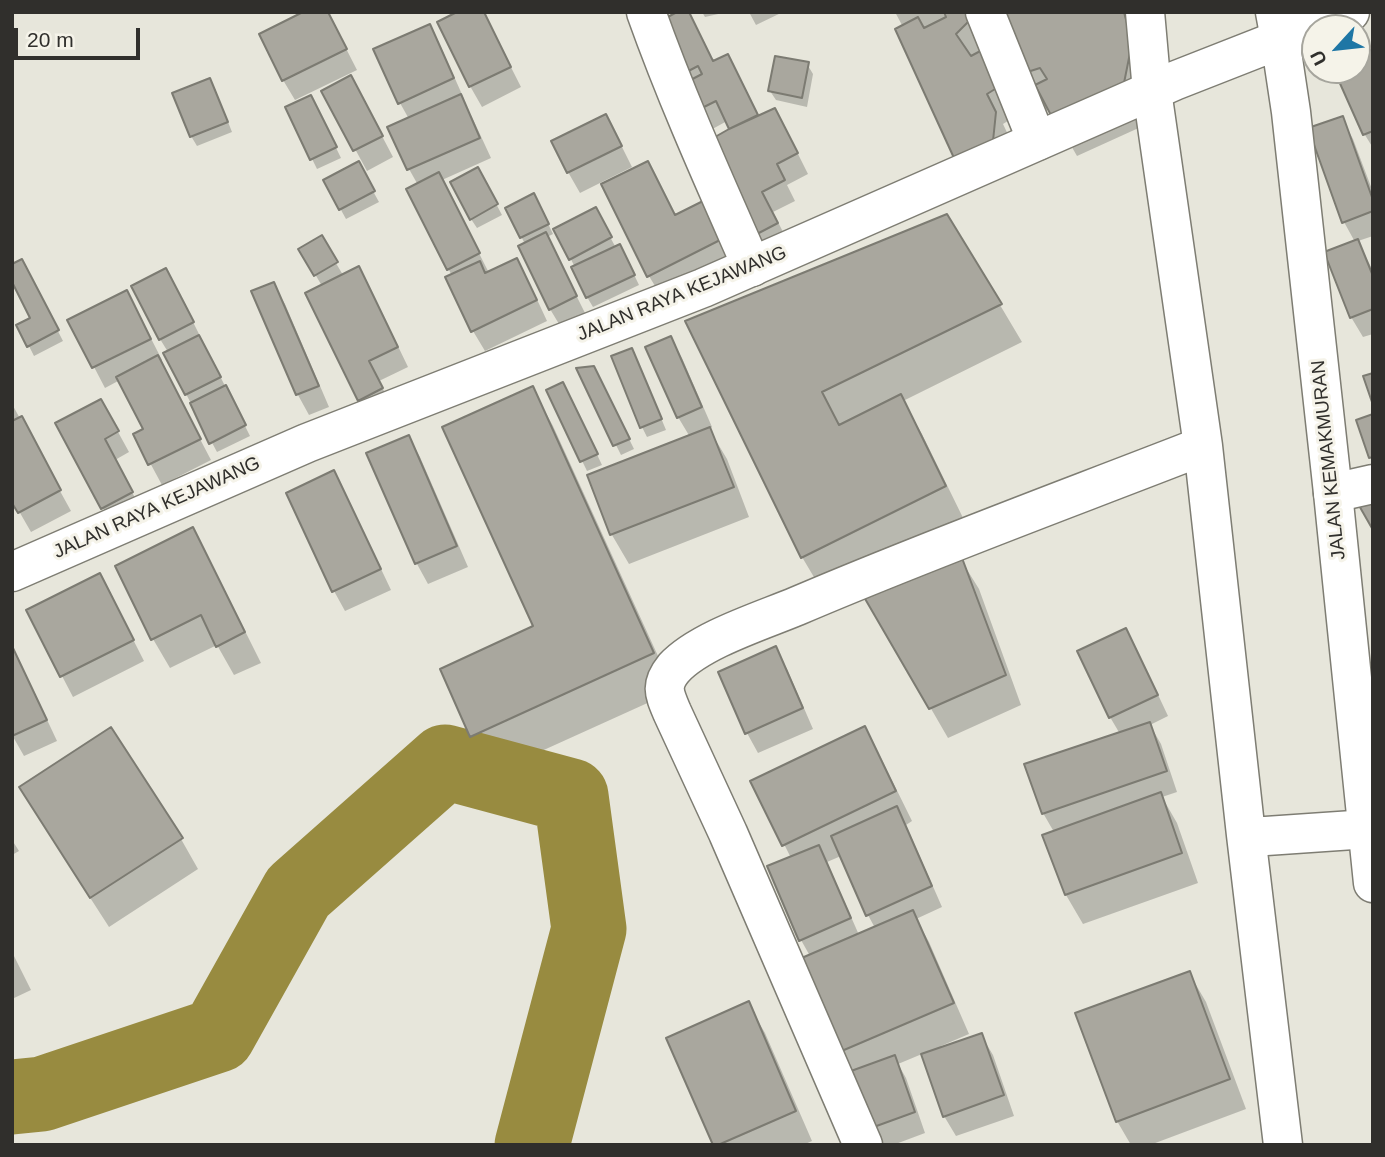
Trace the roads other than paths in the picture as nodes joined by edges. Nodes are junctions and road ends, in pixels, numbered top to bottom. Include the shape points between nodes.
1 (646, 12) edge
2 (985, 12) edge
3 (1145, 12) edge
4 (1350, 12) edge
5 (1275, 32) edge
6 (1163, 86) junction
7 (1037, 141) junction
8 (752, 267) junction
9 (1203, 446) junction
10 (1373, 484) edge
11 (1333, 493) junction
12 (12, 572) edge
13 (1366, 819) edge
14 (1256, 836) junction
15 (1373, 883) edge
16 (863, 1145) edge
17 (1283, 1145) edge

1 - 8 street
2 - 7 street
3 - 6 street
4 - 5 street, JALAN RAYA KEJAWANG
5 - 6 street, JALAN RAYA KEJAWANG
5 - 11 street, JALAN KEMAKMURAN via 1291,112
6 - 7 street, JALAN RAYA KEJAWANG
6 - 9 street
7 - 8 street, JALAN RAYA KEJAWANG
8 - 12 street, JALAN RAYA KEJAWANG via 307,443
9 - 14 street
9 - 16 street via 849,583 708,643 665,681 665,696
10 - 11 street
11 - 13 street, JALAN KEMAKMURAN
13 - 14 street
13 - 15 street, JALAN KEMAKMURAN
14 - 17 street

